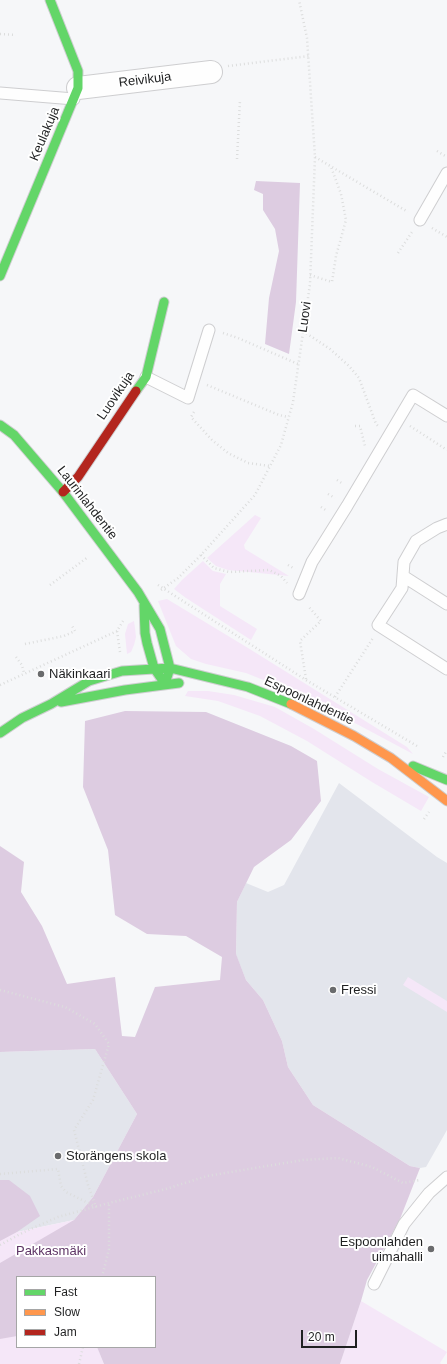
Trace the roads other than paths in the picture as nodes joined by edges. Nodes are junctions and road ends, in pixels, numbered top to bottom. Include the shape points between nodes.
1 (50, 0) edge
2 (211, 72) road end
3 (0, 93) edge
4 (76, 93) junction
5 (447, 173) edge
6 (420, 220) road end
7 (0, 276) edge
8 (164, 302) dead end
9 (209, 330) dead end
10 (146, 377) junction
11 (447, 416) edge
12 (0, 425) edge
13 (63, 492) junction
14 (447, 524) edge
15 (403, 576) junction
16 (299, 594) road end
17 (144, 604) junction
18 (447, 604) edge
19 (154, 668) junction
20 (170, 668) junction
21 (447, 669) edge
22 (212, 679) junction
23 (165, 684) junction
24 (51, 704) junction
25 (0, 733) edge
26 (391, 758) junction
27 (447, 780) edge
28 (447, 801) edge
29 (447, 1177) edge
30 (374, 1284) dead end

1 - 4 street, Keulakuja via 78,71
2 - 4 street, Reivikuja
3 - 4 lane
4 - 7 street, Keulakuja
5 - 6 lane
8 - 10 street, Luovikuja
9 - 10 lane via 188,398
10 - 13 street, Luovikuja via 78,477
11 - 16 lane via 413,395 312,562
12 - 13 street, Laurinlahdentie via 14,435
13 - 17 street, Laurinlahdentie via 138,592
14 - 15 lane via 416,541 404,562
15 - 18 lane
15 - 21 lane via 402,588 378,625
17 - 19 street, Laurinlahdentie via 145,634
17 - 20 street, Laurinlahdentie via 160,629
19 - 20 street, Espoonlahdentie
19 - 23 street, Laurinlahdentie
19 - 24 street, Espoonlahdentie via 122,671 89,681
20 - 22 street, Espoonlahdentie
20 - 23 street
22 - 23 street, Espoonlahdentie
22 - 26 street, Espoonlahdentie via 248,687 295,706
23 - 24 street, Espoonlahdentie
24 - 25 street, Espoonlahdentie via 22,718
26 - 27 street, Espoonlahdentie
26 - 28 street, Espoonlahdentie
29 - 30 lane via 429,1193 404,1224

